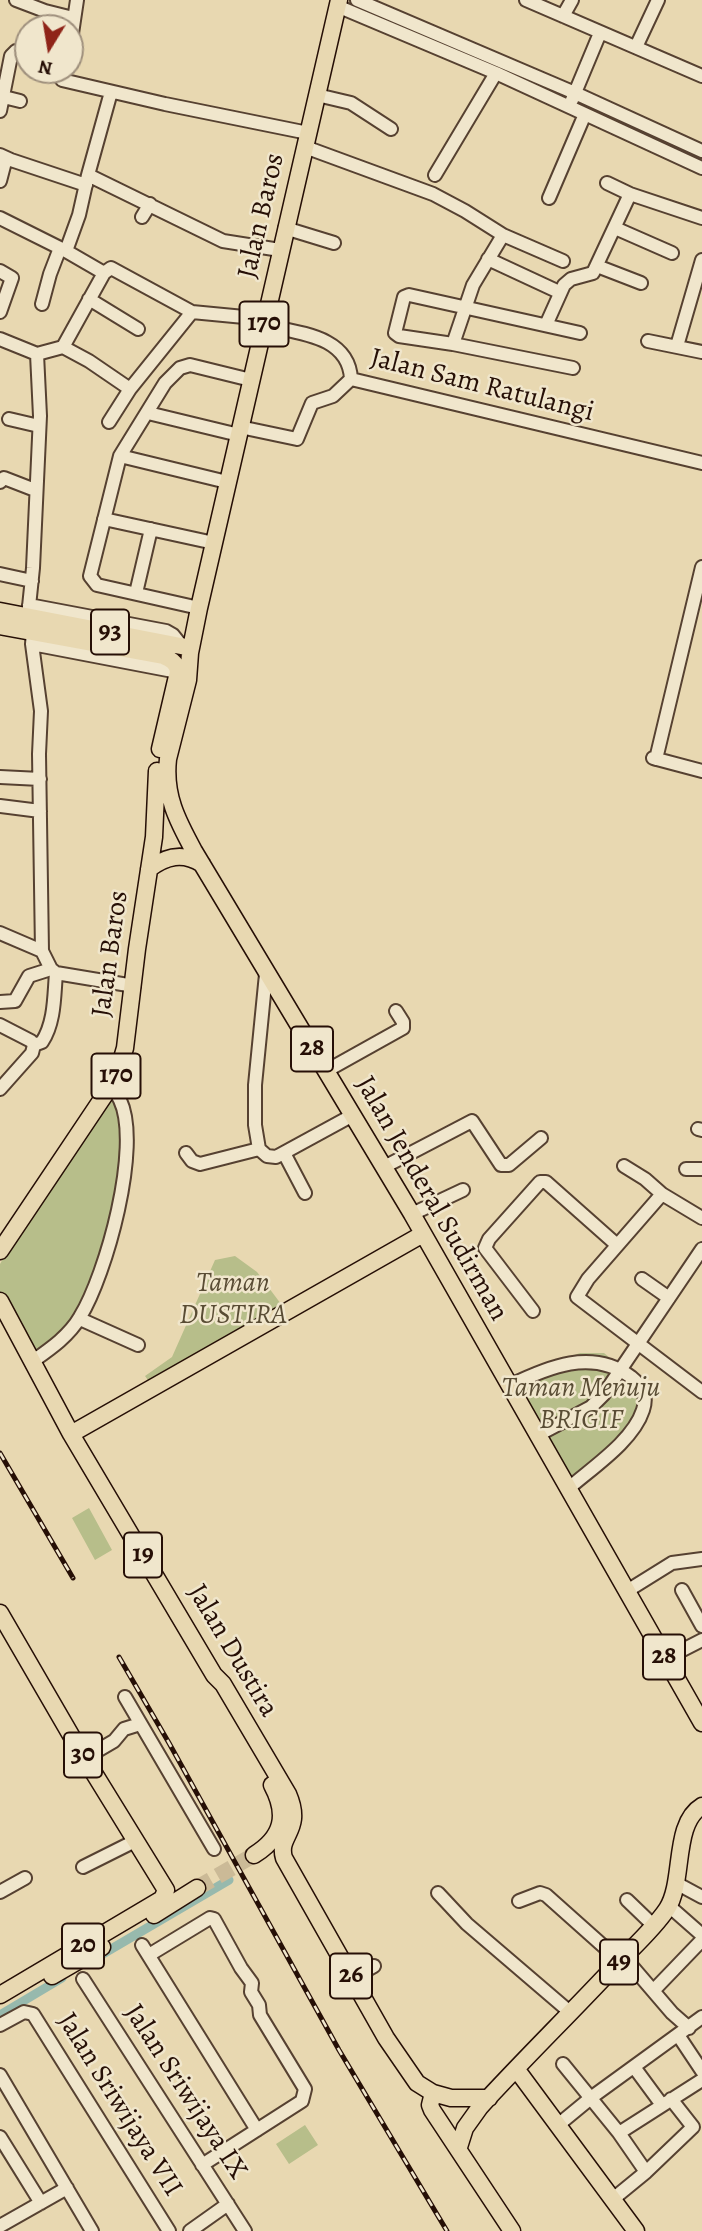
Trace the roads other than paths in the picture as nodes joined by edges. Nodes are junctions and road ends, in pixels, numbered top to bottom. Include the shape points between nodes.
1 (16, 0) edge
2 (357, 0) edge
3 (526, 0) edge
4 (572, 0) edge
5 (658, 0) edge
6 (338, 3) edge
7 (58, 14) edge
8 (373, 14) junction
9 (564, 16) junction
10 (600, 33) junction
11 (636, 47) junction
12 (14, 53) edge
13 (701, 72) edge
14 (496, 74) junction
15 (80, 84) edge
16 (111, 92) junction
17 (575, 93) junction
18 (317, 95) junction
19 (1, 96) edge
20 (20, 101) dead end
21 (569, 106) junction
22 (0, 111) edge
23 (585, 114) junction
24 (391, 129) dead end
25 (306, 140) junction
26 (702, 151) edge
27 (3, 156) edge
28 (702, 168) edge
29 (435, 175) dead end
30 (87, 180) junction
31 (0, 181) edge
32 (607, 183) dead end
33 (630, 194) junction
34 (549, 198) dead end
35 (150, 204) junction
36 (142, 217) dead end
37 (0, 218) edge
38 (702, 218) edge
39 (285, 228) junction
40 (615, 228) junction
41 (503, 235) junction
42 (334, 243) dead end
43 (63, 250) junction
44 (280, 250) junction
45 (672, 253) dead end
46 (488, 259) junction
47 (563, 261) dead end
48 (702, 262) edge
49 (597, 265) junction
50 (0, 271) edge
51 (104, 273) junction
52 (641, 283) dead end
53 (559, 292) junction
54 (89, 299) junction
55 (42, 304) dead end
56 (464, 307) junction
57 (0, 312) edge
58 (192, 312) junction
59 (265, 322) junction
60 (546, 325) junction
61 (138, 329) dead end
62 (580, 333) dead end
63 (0, 339) edge
64 (648, 341) dead end
65 (453, 344) junction
66 (677, 346) junction
67 (63, 347) junction
68 (702, 352) edge
69 (37, 354) junction
70 (573, 368) dead end
71 (351, 379) junction
72 (251, 380) junction
73 (130, 388) junction
74 (148, 413) junction
75 (9, 419) dead end
76 (108, 422) dead end
77 (39, 426) junction
78 (239, 431) junction
79 (120, 456) junction
80 (702, 463) edge
81 (0, 482) edge
82 (228, 482) junction
83 (35, 490) junction
84 (104, 519) junction
85 (151, 529) junction
86 (214, 543) junction
87 (702, 567) edge
88 (0, 574) edge
89 (32, 581) junction
90 (136, 593) junction
91 (199, 608) junction
92 (0, 611) edge
93 (30, 624) junction
94 (0, 626) edge
95 (186, 647) junction
96 (144, 652) junction
97 (178, 671) junction
98 (702, 771) edge
99 (0, 777) edge
100 (40, 779) junction
101 (0, 806) edge
102 (40, 811) junction
103 (174, 814) junction
104 (156, 820) junction
105 (202, 863) junction
106 (149, 869) junction
107 (0, 933) edge
108 (42, 951) junction
109 (53, 971) junction
110 (266, 974) junction
111 (134, 986) junction
112 (0, 1002) edge
113 (396, 1011) dead end
114 (0, 1025) edge
115 (34, 1045) junction
116 (326, 1071) junction
117 (110, 1087) junction
118 (0, 1088) edge
119 (353, 1115) junction
120 (541, 1138) dead end
121 (259, 1149) junction
122 (186, 1153) dead end
123 (284, 1153) junction
124 (624, 1166) dead end
125 (384, 1167) junction
126 (702, 1169) edge
127 (686, 1170) dead end
128 (463, 1190) dead end
129 (305, 1193) dead end
130 (662, 1194) junction
131 (412, 1214) junction
132 (702, 1218) edge
133 (423, 1234) junction
134 (617, 1245) junction
135 (702, 1248) edge
136 (0, 1251) edge
137 (642, 1279) dead end
138 (669, 1298) junction
139 (0, 1301) edge
140 (533, 1311) dead end
141 (80, 1318) junction
142 (639, 1344) junction
143 (138, 1345) dead end
144 (33, 1360) junction
145 (621, 1370) junction
146 (509, 1387) junction
147 (702, 1392) edge
148 (71, 1434) junction
149 (538, 1435) junction
150 (569, 1488) junction
151 (702, 1559) edge
152 (682, 1590) dead end
153 (626, 1591) junction
154 (0, 1613) edge
155 (702, 1626) edge
156 (702, 1640) edge
157 (665, 1659) junction
158 (214, 1675) junction
159 (125, 1698) dead end
160 (702, 1723) edge
161 (140, 1724) junction
162 (85, 1758) junction
163 (702, 1806) edge
164 (135, 1840) junction
165 (214, 1849) dead end
166 (282, 1850) joint
167 (254, 1855) tunnel mouth
168 (83, 1867) dead end
169 (25, 1878) dead end
170 (676, 1883) junction
171 (197, 1888) tunnel mouth
172 (0, 1892) edge
173 (438, 1893) dead end
174 (165, 1896) joint
175 (702, 1897) edge
176 (627, 1900) dead end
177 (519, 1902) dead end
178 (669, 1906) junction
179 (653, 1925) junction
180 (702, 1938) edge
181 (622, 1959) junction
182 (374, 1966) dead end
183 (83, 1979) dead end
184 (353, 1979) junction
185 (653, 1991) junction
186 (0, 1995) edge
187 (0, 2006) edge
188 (571, 2013) junction
189 (702, 2017) edge
190 (0, 2025) edge
191 (684, 2032) junction
192 (564, 2064) dead end
193 (634, 2067) junction
194 (517, 2070) junction
195 (702, 2071) edge
196 (0, 2075) edge
197 (702, 2080) edge
198 (433, 2093) junction
199 (592, 2097) junction
200 (489, 2098) junction
201 (666, 2102) junction
202 (558, 2125) junction
203 (257, 2130) junction
204 (619, 2133) junction
205 (0, 2137) edge
206 (459, 2147) junction
207 (202, 2165) junction
208 (646, 2172) junction
209 (67, 2188) junction
210 (613, 2199) junction
211 (41, 2203) junction
212 (228, 2204) junction
213 (0, 2226) edge
214 (92, 2231) edge
215 (169, 2231) edge
216 (190, 2231) edge
217 (245, 2231) edge
218 (512, 2231) edge
219 (636, 2231) edge

1 - 7 street
2 - 8 street
3 - 9 street
4 - 9 street
5 - 11 street
6 - 8 street
6 - 18 main road, Jalan Baros / 170
8 - 14 street
8 - 17 street
9 - 10 street
10 - 11 street
10 - 17 street
11 - 13 street
12 - 19 street
14 - 21 street
14 - 29 street
15 - 16 street
16 - 25 street
16 - 30 street
17 - 21 street
17 - 26 street
18 - 24 street via 351,103
18 - 25 main road, Jalan Baros / 170
19 - 20 street
19 - 22 street
21 - 23 street
23 - 28 street
23 - 34 street
25 - 39 main road, Jalan Baros / 170
25 - 41 street via 433,194
27 - 30 street
27 - 31 street
30 - 35 street
30 - 43 street via 79,215
32 - 33 street
33 - 38 street
33 - 40 street
35 - 36 street
35 - 44 street via 174,223 232,244
37 - 43 street
39 - 42 street
39 - 44 main road, Jalan Baros / 170
40 - 45 street
40 - 49 street
41 - 46 street
41 - 47 street
43 - 51 street
43 - 55 street
44 - 59 main road, Jalan Baros / 170
46 - 53 street
46 - 56 street
48 - 66 street
49 - 52 street
49 - 53 street via 593,273 571,279
50 - 57 street via 12,278
51 - 54 street
51 - 58 street via 114,268
53 - 60 street
54 - 61 street
54 - 67 street
56 - 60 street
56 - 65 street
56 - 65 street via 409,295 404,298 397,335
58 - 59 street
58 - 73 street
59 - 71 street via 330,342 346,359
59 - 72 main road, Jalan Baros / 170
60 - 62 street
63 - 69 street
64 - 66 street
65 - 70 street
66 - 68 street
67 - 69 street
67 - 73 street
69 - 77 street
71 - 78 street, Jalan Sam Ratulangi via 333,396 312,403 297,439
71 - 80 street, Jalan Sam Ratulangi
72 - 74 street via 185,365 165,383
72 - 78 main road, Jalan Baros / 170
73 - 76 street
74 - 78 street
74 - 79 street
75 - 77 street
77 - 83 street
78 - 82 main road, Jalan Baros / 170
79 - 82 street
79 - 84 street
81 - 83 street via 4,478
82 - 86 main road, Jalan Baros / 170
83 - 89 street
84 - 85 street
84 - 90 street via 90,576 97,584
85 - 86 street
85 - 90 street
86 - 91 main road, Jalan Baros / 170
87 - 98 street via 654,759
88 - 89 street
89 - 93 street
90 - 91 street
91 - 95 main road, Jalan Baros / 170
92 - 93 main road, 93
93 - 94 main road, 93
93 - 95 main road, 93
93 - 96 main road, 93
93 - 97 street
93 - 100 street via 41,711
95 - 96 main road via 183,652
95 - 103 main road, Jalan Jenderal Sudirman / 170 via 188,680 167,772
96 - 97 main road, 93 via 168,658
97 - 104 main road, Jalan Baros / 170 via 157,771
99 - 100 street
100 - 102 street
101 - 102 street
102 - 108 street
103 - 104 main road via 164,812
103 - 105 main road, Jalan Jenderal Sudirman / 170
104 - 106 main road, Jalan Baros / 170
105 - 106 main road via 177,856
105 - 110 main road, Jalan Jenderal Sudirman / 28
106 - 111 main road, Jalan Baros / 170
107 - 108 street
108 - 109 street
109 - 111 street
109 - 112 street via 29,976 15,1001
109 - 115 street via 54,1008 48,1031 42,1042
110 - 116 main road, Jalan Jenderal Sudirman / 28
110 - 121 street via 254,1085
111 - 117 main road, Jalan Baros / 170 via 125,1048
113 - 116 street via 403,1028
114 - 115 street
115 - 118 street
116 - 119 main road, Jalan Jenderal Sudirman / 28
117 - 136 main road, Jalan Baros / 170
117 - 141 street via 124,1114 125,1167 106,1258
119 - 123 street
119 - 125 main road, Jalan Jenderal Sudirman / 28
120 - 125 street via 504,1166 472,1121
121 - 122 street via 200,1164
121 - 123 street via 267,1156
123 - 129 street
124 - 130 street
125 - 131 main road, Jalan Jenderal Sudirman / 28
126 - 127 street
128 - 131 street
130 - 132 street
130 - 134 street
131 - 133 main road, Jalan Jenderal Sudirman / 28
133 - 146 main road, Jalan Jenderal Sudirman / 28
133 - 148 main road
134 - 140 street via 546,1182 538,1184 485,1248
134 - 142 street via 577,1297
135 - 138 street
137 - 138 street
138 - 142 street
139 - 144 main road, Jalan Dustira / 19
141 - 143 street
141 - 144 street
142 - 145 street
142 - 147 street
144 - 148 main road, Jalan Dustira / 19
145 - 146 street via 578,1361
145 - 149 street via 591,1408
145 - 150 street via 643,1389 643,1409 621,1441
146 - 149 main road, Jalan Jenderal Sudirman / 28
148 - 158 main road, Jalan Dustira / 19
149 - 150 main road, Jalan Jenderal Sudirman / 28
150 - 153 main road, Jalan Jenderal Sudirman / 28
151 - 153 street via 672,1563
152 - 155 street
153 - 157 main road, Jalan Jenderal Sudirman / 28
154 - 162 main road, 30
156 - 157 street
157 - 160 main road, Jalan Jenderal Sudirman / 28
158 - 166 main road, Jalan Dustira / 19 via 292,1805 294,1820
158 - 167 main road via 280,1803 279,1828 273,1840
159 - 161 street
161 - 162 street via 124,1729 114,1741
161 - 165 street
162 - 164 main road, 30
163 - 170 main road, 49 via 691,1814 685,1831
164 - 168 street
164 - 174 main road, 30 via 166,1890
166 - 184 main road, 26
169 - 172 street
170 - 175 street
170 - 178 main road, 49
171 - 187 main road
173 - 188 street via 467,1924
174 - 186 main road, 20
176 - 179 street
177 - 181 street via 546,1895
178 - 179 main road, 49
178 - 180 street
179 - 181 main road, 49
180 - 185 street
181 - 185 street
181 - 188 main road, 49
182 - 184 street
183 - 207 street, Jalan Sriwijaya IX
184 - 198 main road, 26 via 417,2083
185 - 191 street
188 - 194 main road, 49
189 - 191 street
190 - 215 street, Jalan Sriwijaya VII via 24,2012 33,2014
191 - 193 street
191 - 195 street
192 - 199 street
193 - 199 street
193 - 201 street
194 - 200 main road, 49
194 - 202 main road
196 - 209 street
197 - 201 street
198 - 200 main road via 461,2100
198 - 206 main road via 432,2110
199 - 202 street
199 - 204 street
200 - 206 main road, 49 via 469,2122
201 - 204 street
201 - 208 street via 693,2127
202 - 210 main road
203 - 203 street via 146,1950 212,1918 252,1983 260,2013 306,2089 304,2098
203 - 207 street
204 - 208 street
205 - 211 street
206 - 218 main road
207 - 212 street, Jalan Sriwijaya IX
208 - 210 street
209 - 211 street
209 - 214 street
210 - 219 main road
211 - 213 street
212 - 216 street
212 - 217 street, Jalan Sriwijaya IX

